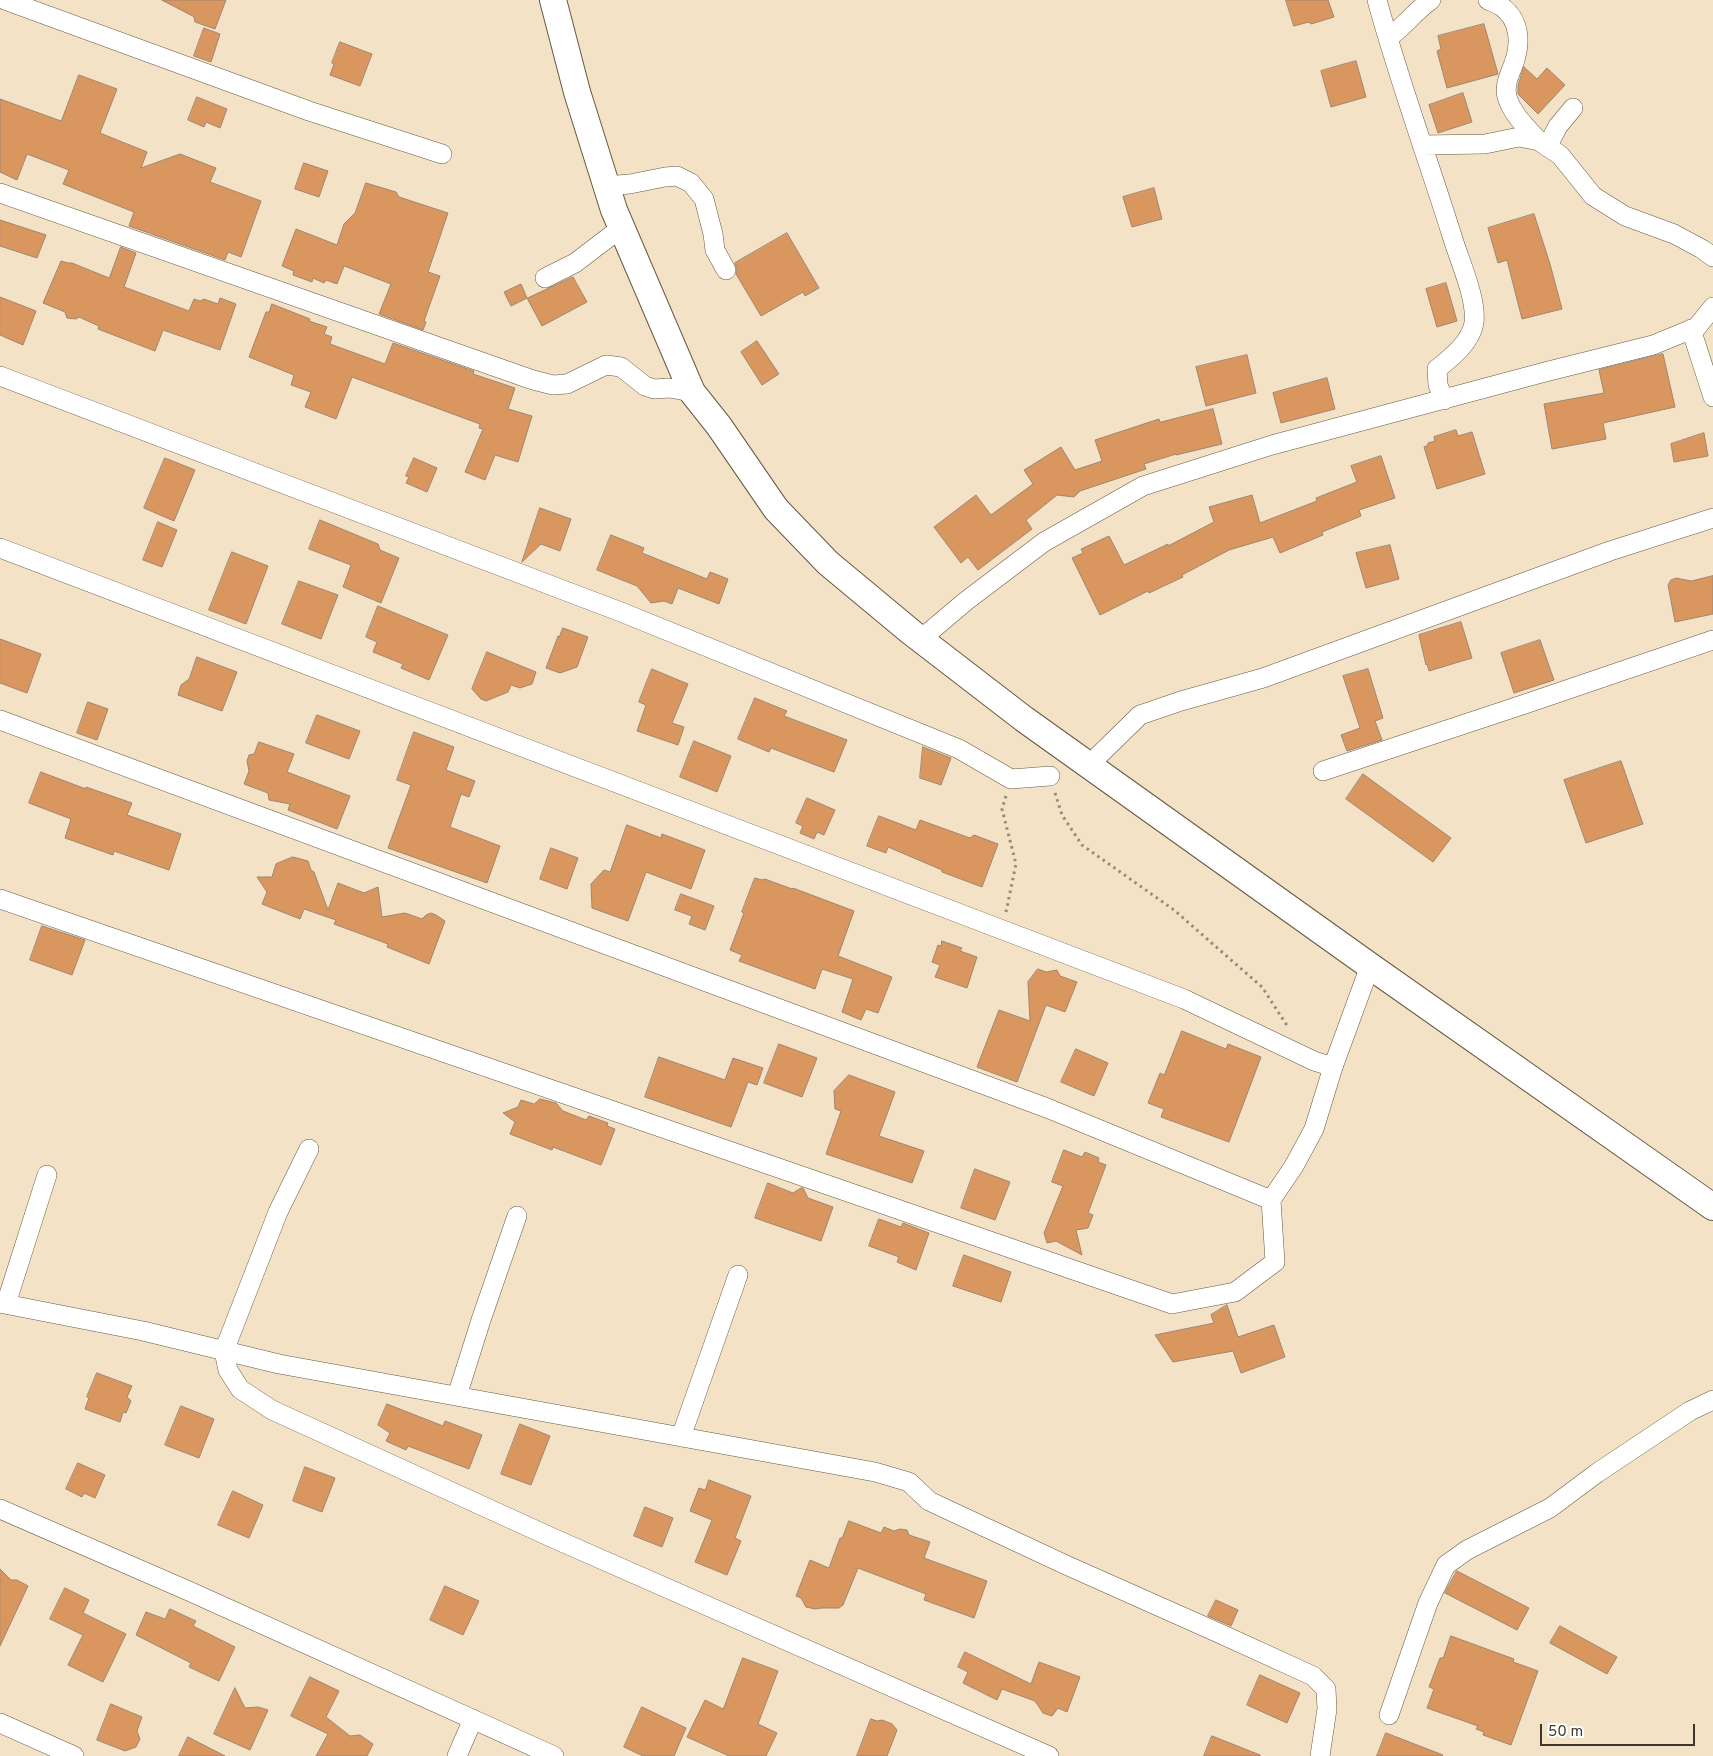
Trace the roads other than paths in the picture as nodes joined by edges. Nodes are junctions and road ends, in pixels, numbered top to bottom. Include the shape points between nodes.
1 (5, 0) edge
2 (553, 0) edge
3 (1430, 0) edge
4 (1488, 0) edge
5 (1380, 3) edge
6 (1388, 38) junction
7 (1573, 108) dead end
8 (1422, 144) junction
9 (1543, 144) junction
10 (442, 154) dead end
11 (606, 186) junction
12 (0, 193) edge
13 (621, 228) junction
14 (1713, 257) edge
15 (726, 270) dead end
16 (545, 278) dead end
17 (1713, 307) edge
18 (1691, 329) junction
19 (0, 376) edge
20 (692, 392) junction
21 (1713, 395) edge
22 (1444, 400) junction
23 (1713, 518) edge
24 (0, 548) edge
25 (921, 639) junction
26 (1713, 640) edge
27 (0, 720) edge
28 (1089, 765) junction
29 (1323, 771) dead end
30 (1050, 776) road end
31 (0, 899) edge
32 (1370, 966) junction
33 (1333, 1067) junction
34 (309, 1149) dead end
35 (47, 1175) dead end
36 (1271, 1200) junction
37 (1713, 1207) edge
38 (517, 1216) dead end
39 (738, 1275) dead end
40 (3, 1304) edge
41 (224, 1351) junction
42 (457, 1396) junction
43 (1713, 1400) edge
44 (682, 1437) junction
45 (0, 1510) edge
46 (1389, 1715) dead end
47 (473, 1719) junction
48 (0, 1723) edge
49 (74, 1756) edge
50 (457, 1756) edge
51 (554, 1756) edge
52 (1049, 1756) edge
53 (1320, 1756) edge

1 - 10 street via 310,111
2 - 11 main road
3 - 6 street
4 - 9 street via 1502,7 1516,23 1518,45 1507,80 1507,96 1517,115
5 - 6 street
6 - 8 street
7 - 9 street
8 - 9 street via 1485,144 1519,137
8 - 22 street via 1474,305 1474,324 1466,341 1437,369 1438,385
9 - 14 street via 1560,155 1593,196 1624,216 1674,234
11 - 13 main road
11 - 15 street via 677,176 691,183 704,199 715,250
12 - 20 street via 533,380 553,385 567,384 606,365 621,367 654,389
13 - 16 street via 575,263
13 - 20 main road
17 - 18 street via 1698,327
18 - 21 street
18 - 22 street via 1653,345
19 - 30 street via 630,616 959,748 1011,779
20 - 25 main road via 776,509 828,563
22 - 25 street via 1272,445 1143,486 1044,542
23 - 28 street via 1610,551 1263,678 1140,715
24 - 33 street via 1184,1000 1309,1059
25 - 28 main road
26 - 29 street
27 - 36 street via 1047,1108
28 - 32 main road
31 - 36 street via 1172,1304 1235,1292 1276,1262
32 - 33 street
32 - 37 main road
33 - 36 street via 1314,1129
34 - 41 street via 278,1212
35 - 40 street
38 - 42 street
39 - 44 street
40 - 41 street via 142,1331
41 - 42 street
41 - 52 street via 228,1370 240,1388 272,1410 555,1539
42 - 44 street
43 - 46 street via 1690,1411 1550,1508 1467,1550 1446,1565 1428,1604
44 - 53 street via 875,1472 909,1482 928,1501 1313,1676 1326,1689 1327,1709
45 - 47 street
47 - 50 street
47 - 51 street
48 - 49 street

